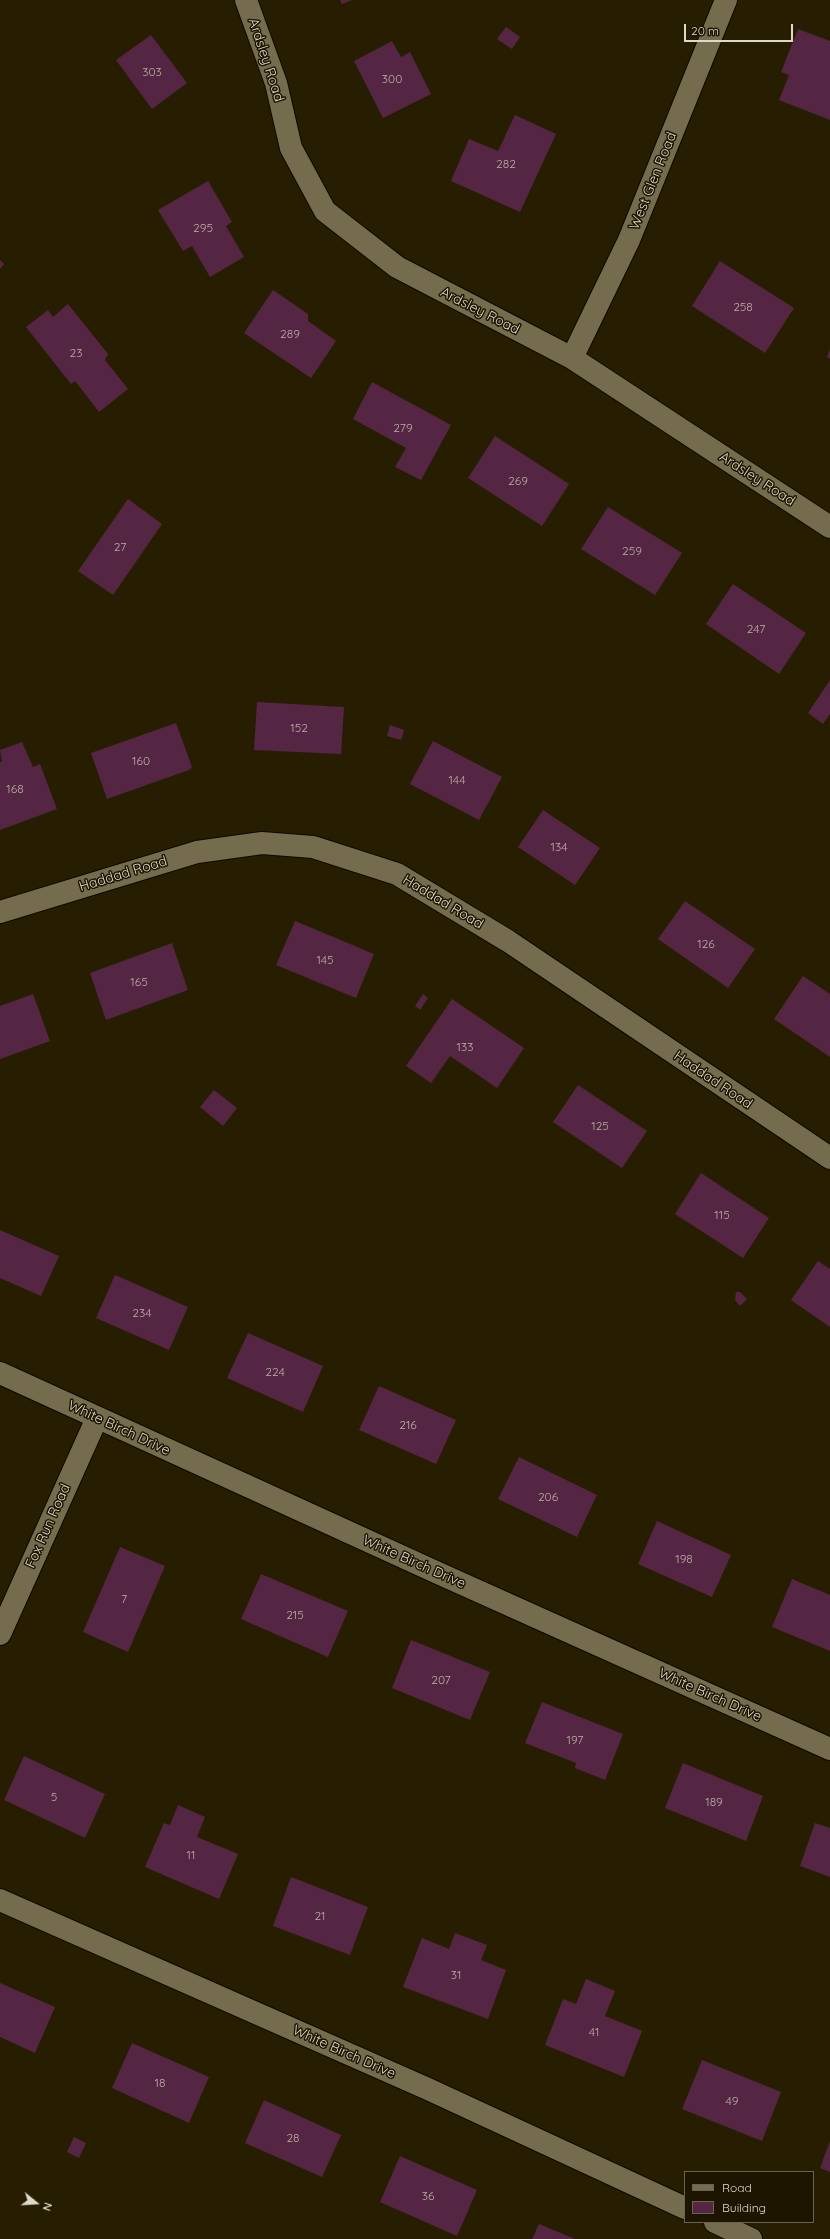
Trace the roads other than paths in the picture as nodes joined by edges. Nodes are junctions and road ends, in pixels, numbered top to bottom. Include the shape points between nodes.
1 (246, 0) edge
2 (726, 0) edge
3 (572, 358) junction
4 (830, 527) edge
5 (0, 912) edge
6 (830, 1158) edge
7 (0, 1373) edge
8 (97, 1418) junction
9 (0, 1634) edge
10 (830, 1749) edge
11 (0, 1900) edge
12 (684, 2208) edge
13 (717, 2223) edge
14 (751, 2239) edge

1 - 3 street, Ardsley Road via 276,83 291,148 325,210 396,267
2 - 3 street, West Glen Road via 629,240
3 - 4 street, Ardsley Road
5 - 6 street, Haddad Road via 197,852 262,843 313,847 404,878 508,941
7 - 8 street, White Birch Drive
8 - 9 street, Fox Run Road
8 - 10 street, White Birch Drive
11 - 12 street, White Birch Drive via 428,2089
13 - 14 street

